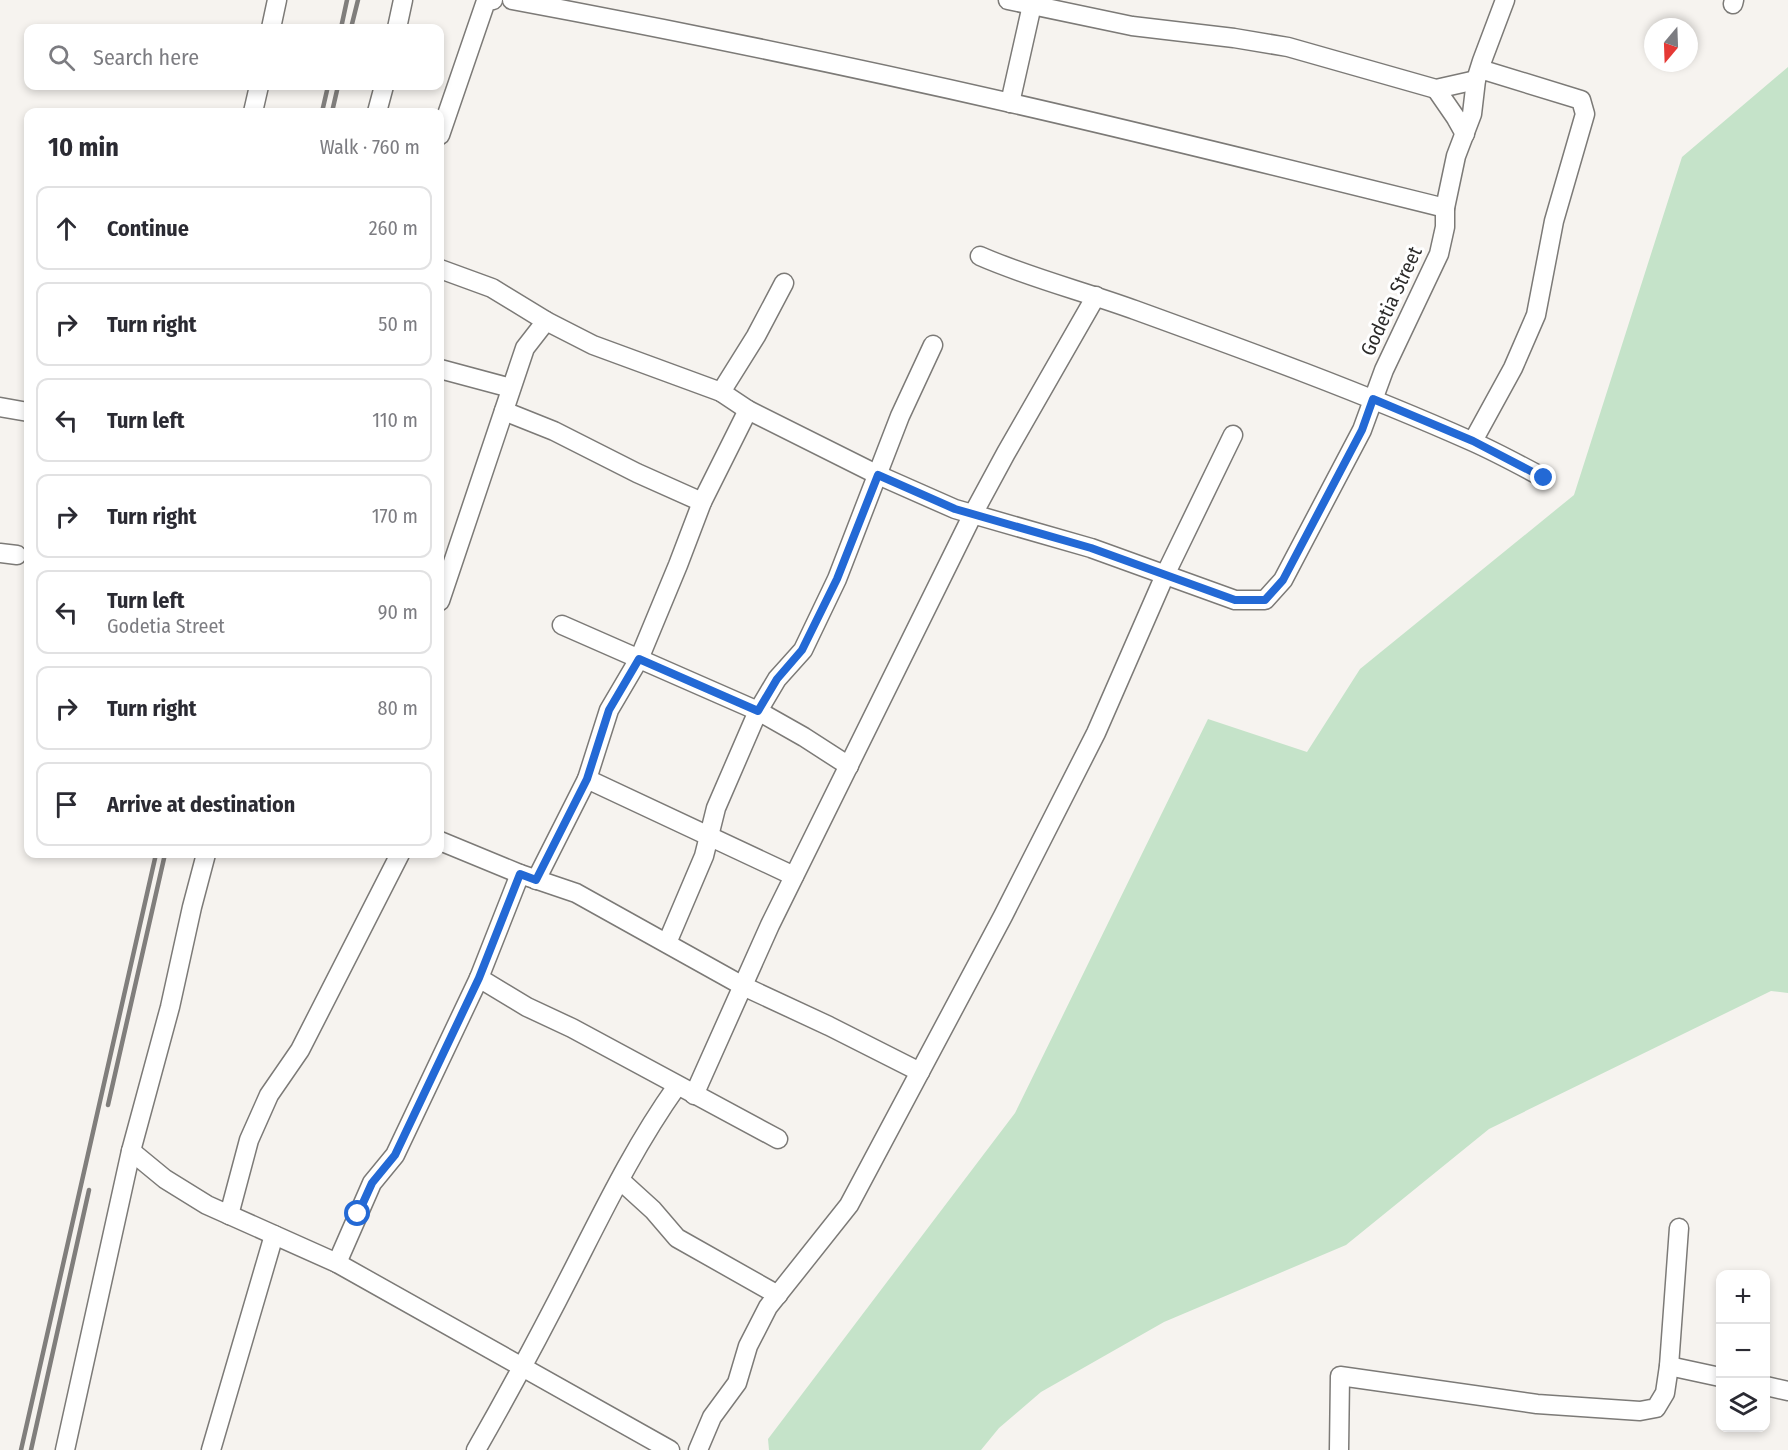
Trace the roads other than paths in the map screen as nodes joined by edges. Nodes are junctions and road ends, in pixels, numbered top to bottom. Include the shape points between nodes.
1 (278, 0) edge
2 (404, 0) edge
3 (493, 0) edge
4 (512, 0) edge
5 (1008, 0) edge
6 (1505, 0) edge
7 (1032, 5) junction
8 (272, 24) edge
9 (398, 24) edge
10 (1478, 74) junction
11 (1436, 89) junction
12 (258, 90) edge
13 (383, 90) edge
14 (1010, 102) junction
15 (254, 108) edge
16 (379, 108) edge
17 (444, 123) edge
18 (1465, 134) junction
19 (1445, 208) junction
20 (980, 256) dead end
21 (444, 270) edge
22 (784, 283) dead end
23 (1096, 296) junction
24 (546, 321) junction
25 (933, 345) dead end
26 (444, 370) edge
27 (512, 388) junction
28 (721, 392) junction
29 (1373, 399) junction
30 (0, 407) edge
31 (748, 410) junction
32 (24, 411) edge
33 (504, 411) junction
34 (1233, 435) dead end
35 (1473, 441) junction
36 (878, 475) junction
37 (1544, 478) dead end
38 (702, 502) junction
39 (974, 514) junction
40 (1166, 575) junction
41 (444, 589) edge
42 (562, 625) dead end
43 (639, 659) junction
44 (758, 711) junction
45 (849, 766) junction
46 (587, 779) junction
47 (709, 835) junction
48 (444, 843) edge
49 (205, 858) edge
50 (398, 858) edge
51 (794, 876) junction
52 (528, 877) junction
53 (667, 943) junction
54 (479, 978) junction
55 (743, 986) junction
56 (920, 1072) junction
57 (677, 1086) junction
58 (694, 1095) junction
59 (778, 1139) dead end
60 (131, 1151) junction
61 (620, 1180) junction
62 (229, 1215) junction
63 (1679, 1228) dead end
64 (274, 1235) junction
65 (337, 1263) junction
66 (778, 1295) junction
67 (1669, 1366) junction
68 (523, 1367) junction
69 (1716, 1376) edge
70 (1770, 1387) edge
71 (1788, 1391) edge
72 (65, 1450) edge
73 (211, 1450) edge
74 (476, 1450) edge
75 (670, 1450) edge
76 (698, 1450) edge
77 (1339, 1450) edge

1 - 8 street
2 - 9 street
3 - 17 street via 486,1
4 - 14 street
5 - 7 street
6 - 10 street, Godetia Street
7 - 11 street via 1132,26 1288,47
7 - 14 street
10 - 11 street
10 - 18 street, Godetia Street
10 - 35 street via 1581,100 1585,114 1554,221 1536,315 1513,368
11 - 18 street
12 - 15 street
13 - 16 street
14 - 19 street
18 - 19 street, Godetia Street
19 - 29 street, Godetia Street via 1439,254
20 - 23 street
21 - 24 street via 492,288
22 - 28 street
23 - 29 street
23 - 39 street
24 - 27 street via 525,348
24 - 28 street via 593,345
25 - 36 street
26 - 27 street
27 - 33 street
28 - 31 street
29 - 35 street
29 - 40 street, Godetia Street via 1362,430 1283,580 1265,600 1235,600
30 - 32 street
31 - 36 street
31 - 38 street
33 - 38 street
33 - 41 street
34 - 40 street
35 - 37 street
36 - 39 street
36 - 44 street via 837,579 802,650 777,679
38 - 43 street
39 - 40 street via 1091,548
39 - 45 street
40 - 56 street via 1096,733
42 - 43 street
43 - 44 street
43 - 46 street via 609,710
44 - 45 street
44 - 47 street via 716,808
45 - 51 street
46 - 47 street
46 - 52 street
47 - 51 street
47 - 53 street
48 - 52 street
49 - 60 street
50 - 62 street via 300,1050 269,1095 249,1140
51 - 55 street
52 - 53 street via 576,893
52 - 54 street
53 - 55 street
54 - 57 street
54 - 65 street via 395,1155 372,1183
55 - 56 street
55 - 58 street
56 - 66 street via 849,1205
57 - 58 street
57 - 61 street via 652,1121
58 - 59 street
60 - 62 street via 165,1179
60 - 72 street
61 - 66 street via 677,1238
61 - 68 street
62 - 64 street
63 - 67 street
64 - 65 street
64 - 73 street
65 - 68 street
66 - 76 street via 748,1346 737,1383 712,1417
67 - 69 street
67 - 77 street via 1665,1393 1656,1408 1640,1411 1537,1404 1340,1376
68 - 74 street
68 - 75 street
70 - 71 street

